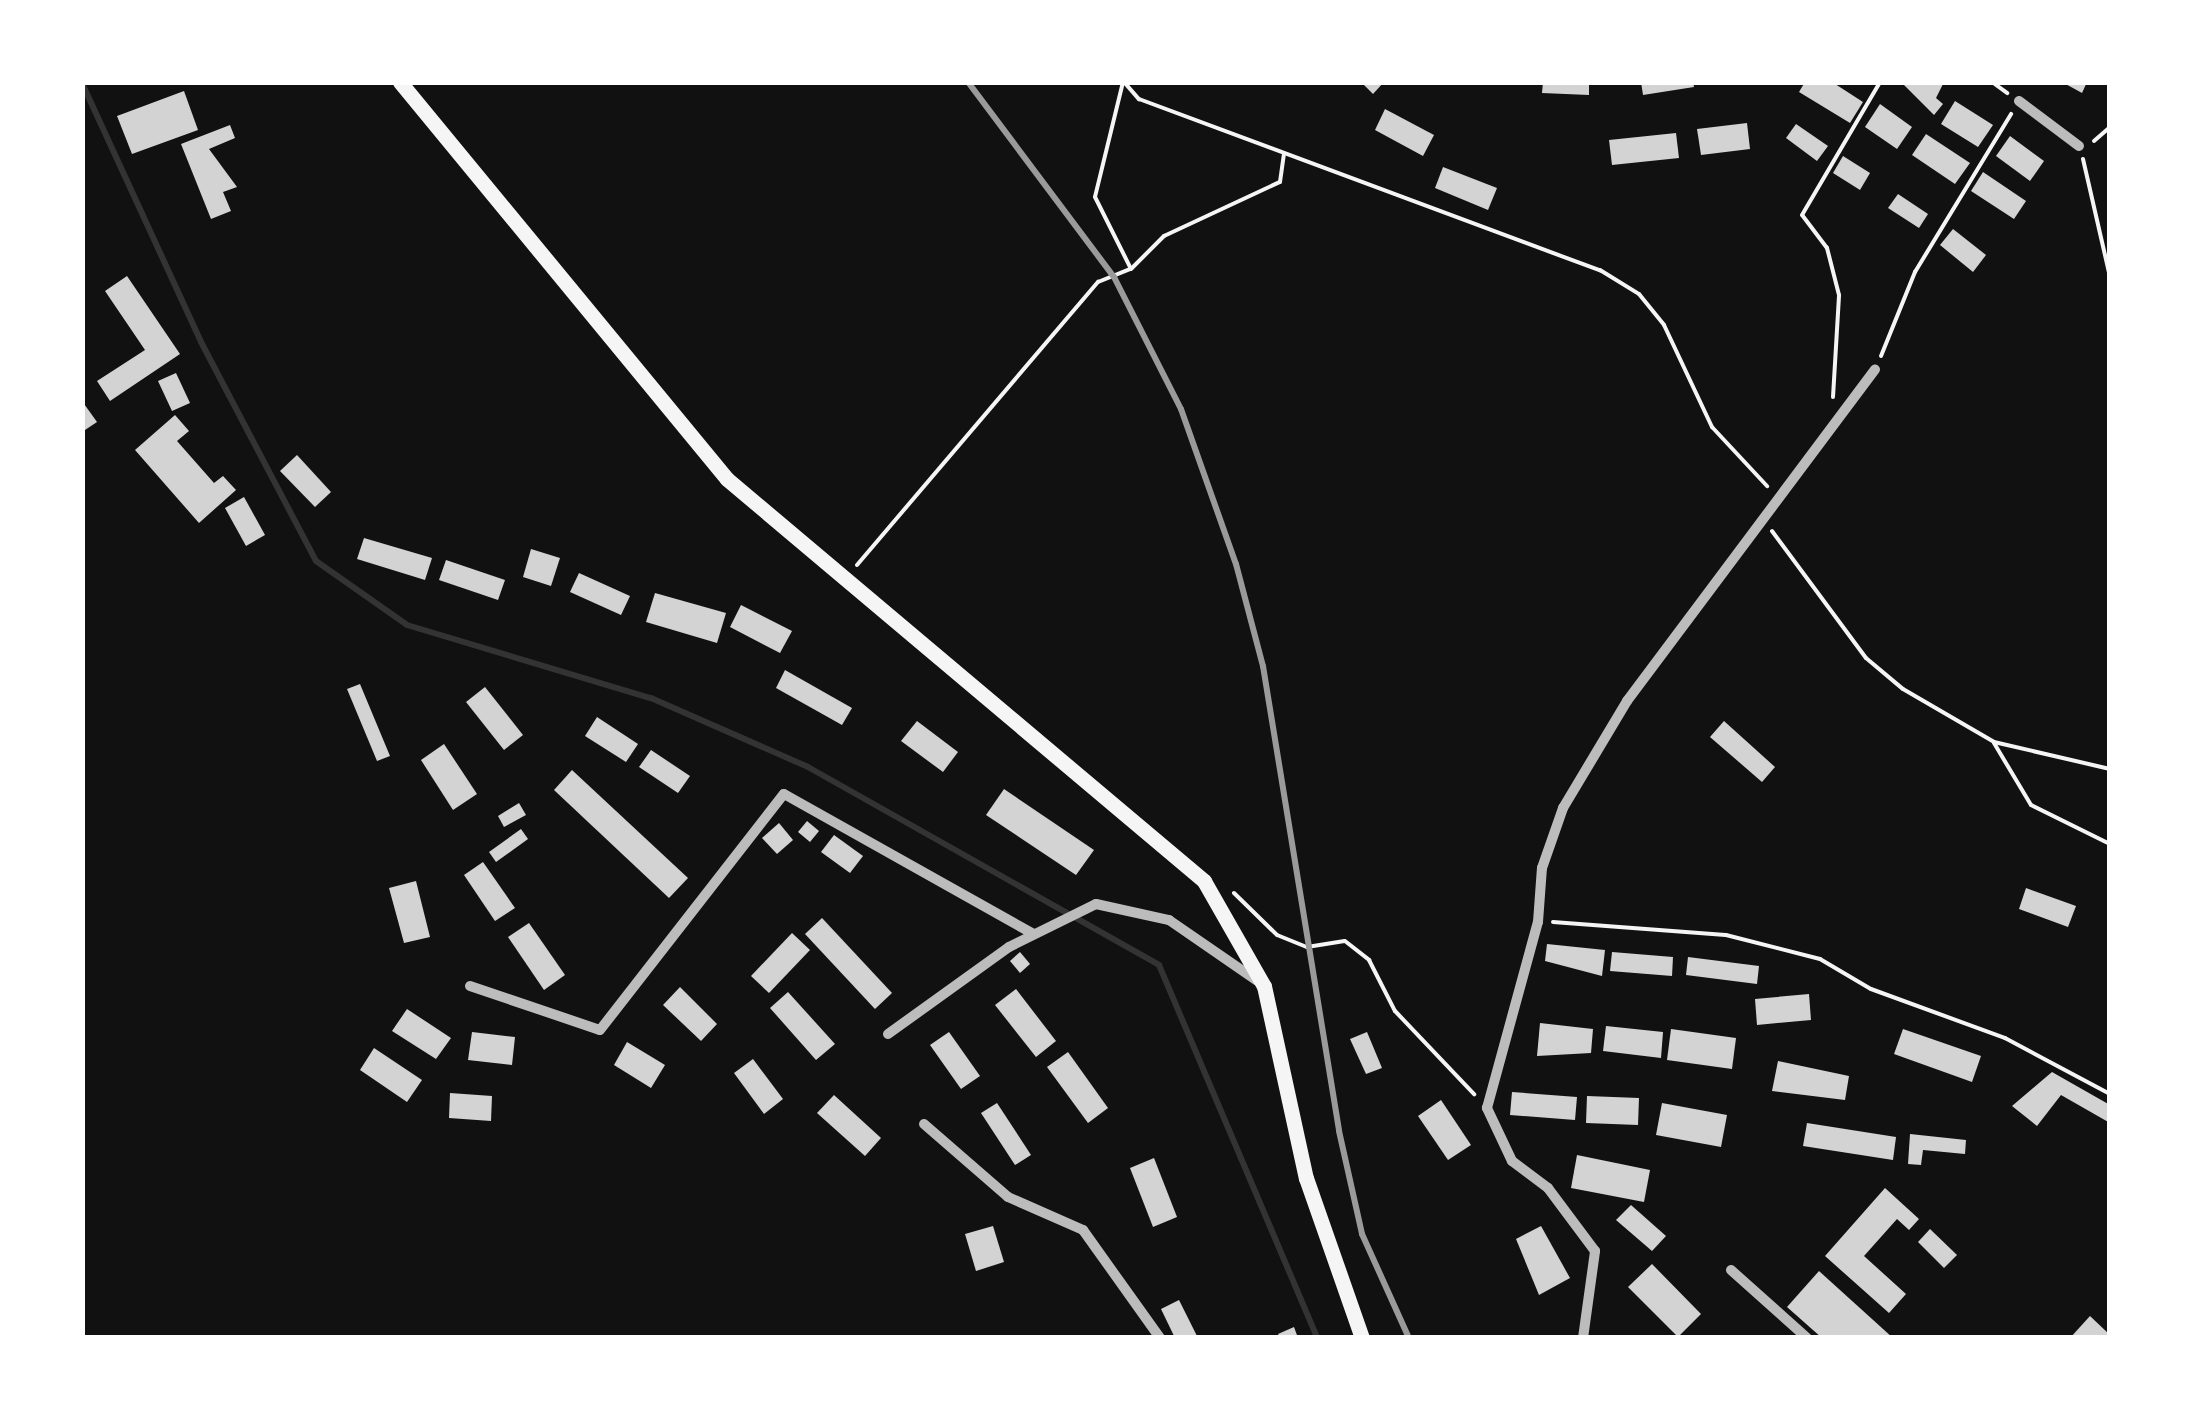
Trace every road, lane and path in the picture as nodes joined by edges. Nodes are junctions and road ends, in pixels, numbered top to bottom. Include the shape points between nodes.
1 (400, 82) edge
2 (1123, 82) edge
3 (1880, 82) edge
4 (2019, 101) joint
5 (2110, 126) edge
6 (2080, 146) junction
7 (1284, 155) junction
8 (1131, 270) junction
9 (2110, 276) edge
10 (1875, 370) joint
11 (1832, 432) junction
12 (1780, 506) junction
13 (1768, 526) junction
14 (846, 578) junction
15 (1994, 742) junction
16 (2110, 769) edge
17 (2110, 844) edge
18 (1204, 880) junction
19 (1538, 922) junction
20 (1033, 934) junction
21 (470, 986) dead end
22 (1264, 986) junction
23 (888, 1034) dead end
24 (2110, 1094) edge
25 (1487, 1108) junction
26 (924, 1124) dead end
27 (1731, 1270) dead end
28 (1160, 1338) edge
29 (1362, 1338) edge
30 (1583, 1338) edge
31 (1807, 1338) edge

1 - 14 main road via 727,479
2 - 7 path via 1140,98
2 - 8 path via 1095,197
3 - 11 path via 1802,215 1827,248 1839,295
4 - 6 street
4 - 10 path via 1915,272
5 - 6 path
6 - 9 path
7 - 8 path via 1280,182 1164,236
7 - 12 path via 1600,270 1638,294 1664,325 1712,426
8 - 14 path via 1098,282
10 - 11 street
11 - 12 street
12 - 13 street
13 - 15 path via 1866,658
13 - 19 street via 1627,702 1563,808 1542,868
14 - 18 main road
15 - 16 path
15 - 17 path via 2030,805
18 - 22 main road
18 - 25 path via 1241,896 1277,936 1308,948 1345,940 1369,960 1395,1011
19 - 24 path via 1726,935 1820,959 1871,989 2006,1038
19 - 25 street
20 - 21 street via 784,794 600,1030
20 - 22 street via 1096,904 1130,907 1211,945
20 - 23 street
22 - 29 main road via 1306,1178
25 - 30 street via 1512,1161 1548,1188 1596,1250
26 - 28 street via 1008,1196 1083,1230
27 - 31 street

